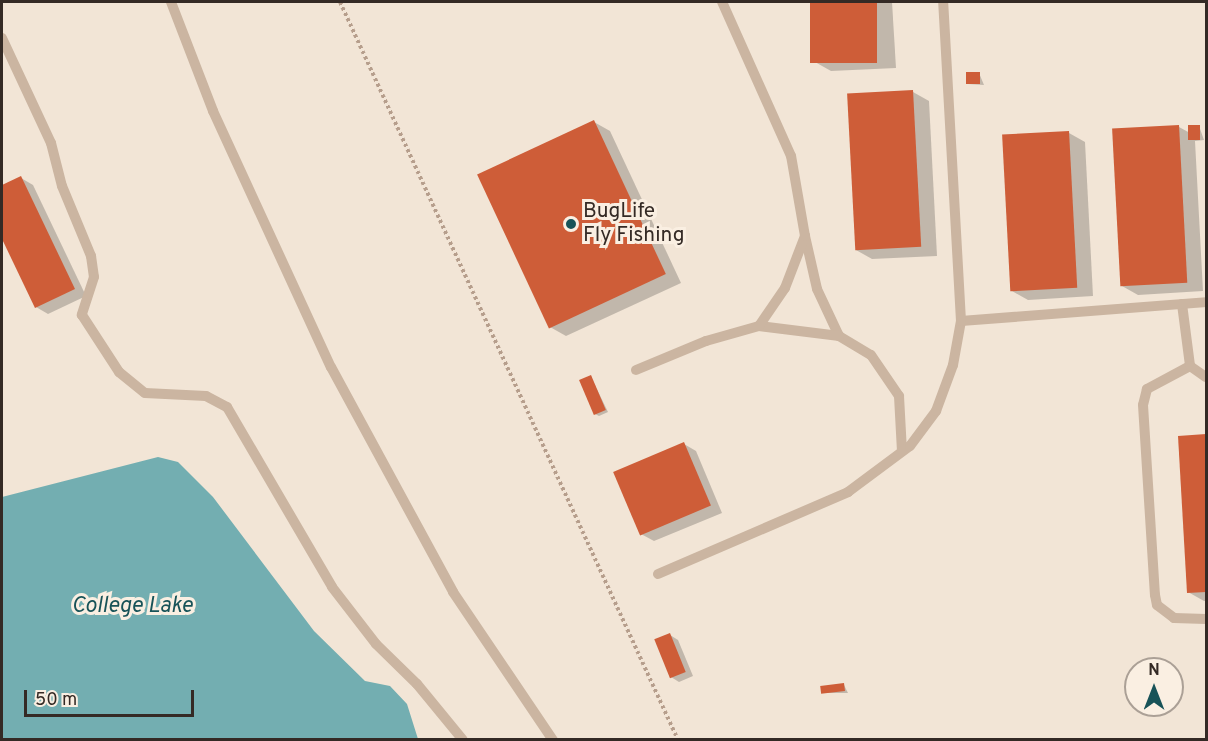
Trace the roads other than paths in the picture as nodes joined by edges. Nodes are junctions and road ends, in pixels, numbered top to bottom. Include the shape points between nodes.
1 (171, 2) edge
2 (722, 2) edge
3 (943, 2) edge
4 (2, 38) edge
5 (805, 236) junction
6 (1206, 302) edge
7 (1182, 304) junction
8 (961, 321) junction
9 (759, 326) junction
10 (839, 336) junction
11 (1190, 366) junction
12 (636, 370) dead end
13 (1206, 378) edge
14 (903, 451) junction
15 (658, 574) dead end
16 (1206, 620) edge
17 (463, 740) edge
18 (553, 740) edge

1 - 18 lane via 213,111 332,367 453,592
2 - 5 lane via 790,156
3 - 8 lane
4 - 17 lane via 51,143 62,186 91,256 94,277 82,315 118,372 145,393 206,396 227,407 332,587 376,644 417,684
5 - 9 lane via 785,288
5 - 10 lane via 818,289
6 - 7 lane
7 - 8 lane
7 - 11 lane
8 - 14 lane via 936,411
9 - 10 lane
9 - 12 lane via 706,341
10 - 14 lane via 871,356 899,396
11 - 13 lane
11 - 16 lane via 1147,389 1143,405 1155,595 1158,605 1173,618
14 - 15 lane via 848,492

